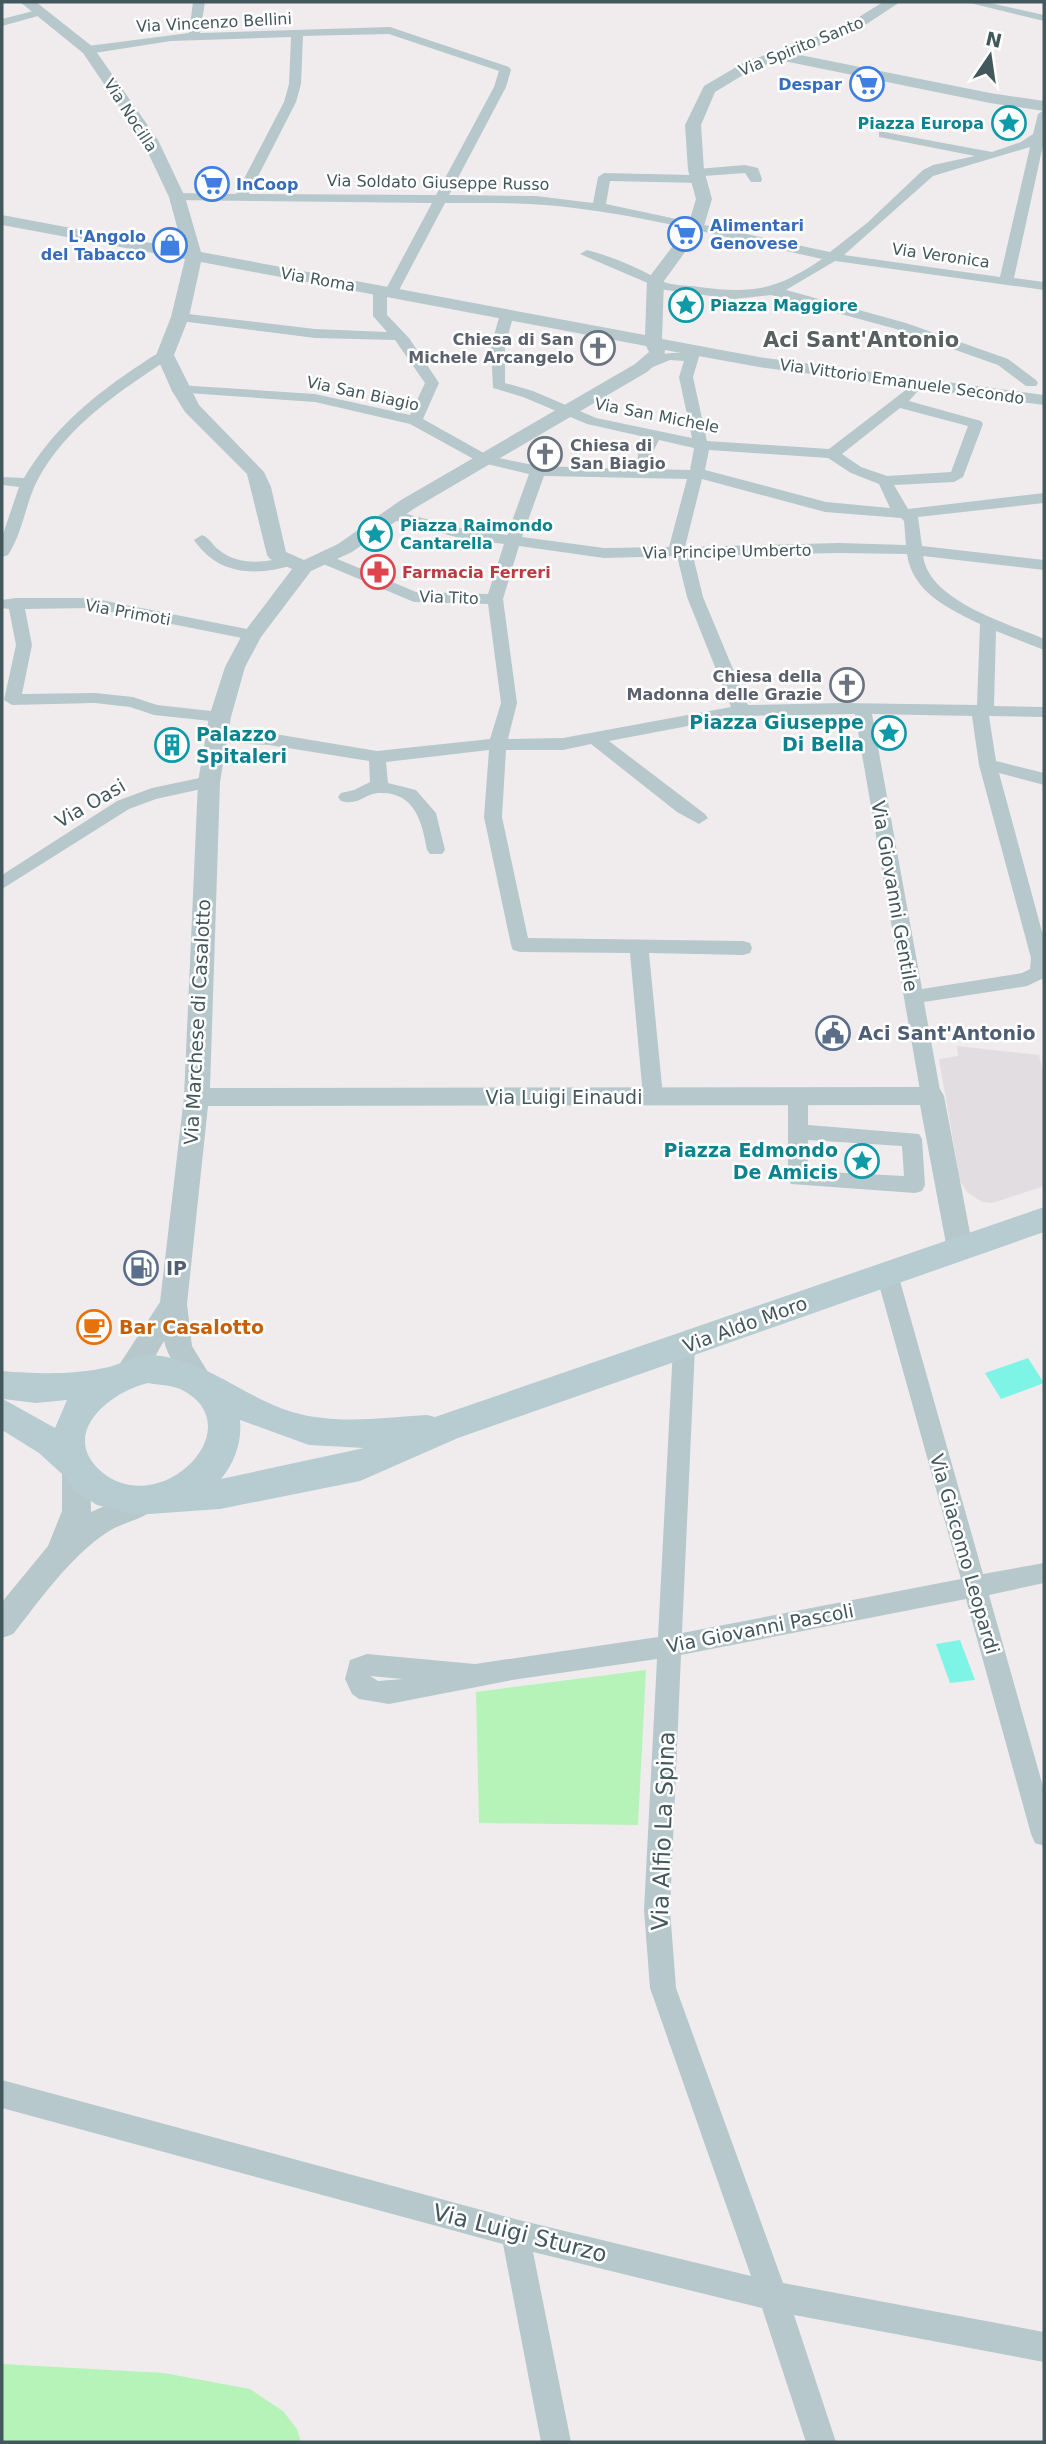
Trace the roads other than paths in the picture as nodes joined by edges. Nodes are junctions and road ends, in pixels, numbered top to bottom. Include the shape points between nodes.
1 (27, 2) edge
2 (199, 2) edge
3 (893, 2) edge
4 (972, 2) edge
5 (41, 12) junction
6 (1044, 18) edge
7 (2, 23) edge
8 (297, 33) junction
9 (194, 36) junction
10 (88, 50) junction
11 (779, 55) junction
12 (1044, 106) edge
13 (1044, 114) edge
14 (883, 134) dead end
15 (1039, 136) junction
16 (993, 156) junction
17 (698, 176) junction
18 (756, 179) dead end
19 (1026, 186) junction
20 (1044, 188) edge
21 (177, 197) junction
22 (242, 197) junction
23 (441, 199) junction
24 (599, 205) junction
25 (2, 220) edge
26 (696, 226) junction
27 (587, 254) dead end
28 (194, 257) junction
29 (834, 257) junction
30 (656, 282) junction
31 (1006, 282) junction
32 (1044, 286) edge
33 (385, 291) junction
34 (772, 291) junction
35 (508, 314) junction
36 (180, 317) junction
37 (398, 336) junction
38 (646, 351) junction
39 (165, 355) junction
40 (691, 357) junction
41 (918, 383) junction
42 (1031, 383) dead end
43 (178, 389) junction
44 (1044, 400) edge
45 (898, 403) junction
46 (568, 412) junction
47 (415, 421) junction
48 (654, 434) junction
49 (701, 445) junction
50 (832, 454) junction
51 (484, 459) junction
52 (538, 471) junction
53 (644, 473) junction
54 (698, 475) junction
55 (2, 481) edge
56 (885, 481) junction
57 (28, 483) junction
58 (1044, 498) edge
59 (402, 514) junction
60 (902, 514) junction
61 (202, 540) dead end
62 (514, 543) junction
63 (916, 550) junction
64 (2, 552) edge
65 (680, 552) junction
66 (308, 562) junction
67 (1044, 565) edge
68 (495, 599) junction
69 (9, 604) edge
70 (988, 621) junction
71 (252, 635) junction
72 (1044, 645) edge
73 (863, 709) junction
74 (741, 711) junction
75 (983, 711) junction
76 (1044, 712) edge
77 (218, 728) junction
78 (595, 738) junction
79 (498, 743) junction
80 (377, 757) junction
81 (988, 765) junction
82 (1044, 779) edge
83 (209, 782) junction
84 (379, 785) junction
85 (347, 797) dead end
86 (699, 818) dead end
87 (436, 850) dead end
88 (2, 883) edge
89 (639, 946) junction
90 (743, 948) dead end
91 (912, 997) junction
92 (653, 1096) junction
93 (931, 1096) junction
94 (197, 1097) junction
95 (798, 1097) junction
96 (798, 1132) junction
97 (1044, 1219) edge
98 (960, 1248) junction
99 (887, 1274) junction
100 (173, 1304) junction
101 (684, 1347) junction
102 (119, 1377) junction
103 (203, 1384) junction
104 (2, 1385) edge
105 (2, 1413) edge
106 (446, 1428) junction
107 (76, 1466) junction
108 (152, 1499) junction
109 (60, 1554) junction
110 (1044, 1573) edge
111 (975, 1586) junction
112 (2, 1624) edge
113 (671, 1646) junction
114 (473, 1674) dead end
115 (1044, 1834) edge
116 (2, 2094) edge
117 (515, 2233) junction
118 (773, 2296) junction
119 (1044, 2347) edge
120 (556, 2442) edge
121 (821, 2442) edge

1 - 5 street, Via Nocilla
2 - 9 street
3 - 11 street, Via Spirito Santo via 848,30
4 - 6 street
5 - 7 street
5 - 10 street, Via Nocilla
8 - 9 street, Via Vincenzo Bellini
8 - 22 street via 290,102
8 - 23 street, Via Vincenzo Bellini via 390,30 505,70 500,88
9 - 10 street, Via Vincenzo Bellini
10 - 21 street, Via Nocilla via 150,140
11 - 12 street
11 - 17 street, Via Spirito Santo via 726,76 709,89 693,125
13 - 15 street
14 - 16 street
15 - 16 street
15 - 19 street
16 - 29 street via 928,173
17 - 18 street via 745,169 753,171
17 - 24 street via 604,177
17 - 26 street, Via Spirito Santo via 704,199
19 - 20 street
19 - 31 street
21 - 22 street, Via Soldato Giuseppe Russo
21 - 28 street, Via Nocilla
22 - 23 street, Via Soldato Giuseppe Russo
23 - 24 street, Via Soldato Giuseppe Russo
23 - 33 street
24 - 26 street, Via Soldato Giuseppe Russo
25 - 28 street, Via Roma
26 - 29 street, Via Veronica
26 - 30 street, Via Spirito Santo
27 - 30 street
28 - 33 street, Via Roma
28 - 36 street
29 - 31 street, Via Veronica
29 - 34 street
30 - 34 street via 742,294
30 - 38 street
31 - 32 street, Via Veronica
33 - 35 street, Via Roma
33 - 37 street via 380,316
34 - 42 street via 901,326 1003,362
35 - 38 street, Via Roma
35 - 46 street, Via San Michele via 498,346 498,385
36 - 37 street via 303,333
36 - 39 street
37 - 47 street via 432,383
38 - 40 street, Via Roma
38 - 40 street
38 - 46 street
39 - 43 street
39 - 57 street via 95,403 65,430
40 - 41 street, Via Vittorio Emanuele Secondo
40 - 49 street via 686,377
41 - 44 street, Via Vittorio Emanuele Secondo
41 - 45 street
43 - 47 street, Via San Biagio via 316,398
43 - 66 street via 204,424 256,473 277,555
45 - 50 street
45 - 56 street via 976,424 954,477
46 - 48 street, Via San Michele
46 - 51 street
47 - 51 street, Via San Biagio
48 - 49 street, Via San Michele
48 - 53 street via 645,454
49 - 50 street, Via San Michele
49 - 54 street
50 - 56 street, Via San Michele
51 - 52 street, Via San Biagio
51 - 59 street
52 - 53 street, Via San Biagio
52 - 62 street
53 - 54 street, Via San Biagio
54 - 60 street, Via San Biagio via 733,480 825,507
54 - 65 street via 686,508
55 - 57 street
56 - 60 street
57 - 64 street
58 - 60 street, Via San Biagio
59 - 62 street, Via Principe Umberto via 463,534
59 - 66 street via 345,548
60 - 63 street via 912,519
61 - 66 street via 215,557 254,569
62 - 65 street, Via Principe Umberto via 604,553
62 - 68 street
63 - 65 street, Via Principe Umberto
63 - 67 street, Via Principe Umberto
63 - 70 street via 918,571 930,587
65 - 74 street
66 - 68 street, Via Tito via 414,597
66 - 71 street, Via Marchese di Casalotto
68 - 79 street via 509,689
69 - 71 street, Via Primoti via 91,604
69 - 77 street via 24,645 12,700 133,702
70 - 72 street
70 - 75 street
71 - 77 street, Via Marchese di Casalotto via 235,667
73 - 74 street
73 - 75 street
73 - 91 street, Via Giovanni Gentile
74 - 78 street
75 - 76 street
75 - 81 street
77 - 80 street
77 - 83 street, Via Marchese di Casalotto
78 - 79 street via 563,744
78 - 86 street via 681,809
79 - 80 street
79 - 89 street via 493,817 520,945
80 - 84 street
81 - 82 street
81 - 91 street via 1040,958 1039,972 1027,979
83 - 88 street, Via Oasi via 123,805
83 - 94 street, Via Marchese di Casalotto
84 - 85 street
84 - 87 street via 410,794 430,817
89 - 90 street
89 - 92 street
91 - 93 street, Via Giovanni Gentile
92 - 94 street, Via Luigi Einaudi
92 - 95 street, Via Luigi Einaudi
93 - 95 street, Via Luigi Einaudi
93 - 98 street, Via Giovanni Gentile
94 - 100 street, Via Marchese di Casalotto
95 - 96 street
96 - 96 street via 799,1178 915,1185 912,1139
97 - 98 main road, Via Aldo Moro
98 - 99 main road, Via Aldo Moro
99 - 101 main road, Via Aldo Moro
99 - 111 street, Via Giacomo Leopardi
100 - 102 street
100 - 103 street via 179,1348
101 - 106 main road, Via Aldo Moro
101 - 113 street, Via Alfio La Spina
102 - 103 main road via 167,1370
102 - 104 main road via 36,1390
102 - 107 main road via 96,1391 75,1418 70,1449
103 - 106 main road via 248,1410 315,1431 344,1434
103 - 108 main road via 219,1405 225,1427 217,1458 192,1484
105 - 107 main road via 51,1443
106 - 108 main road via 360,1466 220,1494
107 - 108 main road via 92,1485 113,1496
107 - 109 street via 77,1511
108 - 109 street via 97,1522
109 - 112 street
110 - 111 street, Via Giovanni Pascoli
111 - 113 street, Via Giovanni Pascoli
111 - 115 street, Via Giacomo Leopardi
113 - 114 street, Via Giovanni Pascoli
113 - 118 street, Via Alfio La Spina via 657,1910 663,1988
116 - 117 street, Via Luigi Sturzo
117 - 118 street, Via Luigi Sturzo
117 - 120 street
118 - 119 street, Via Luigi Sturzo
118 - 121 street, Via Alfio La Spina

